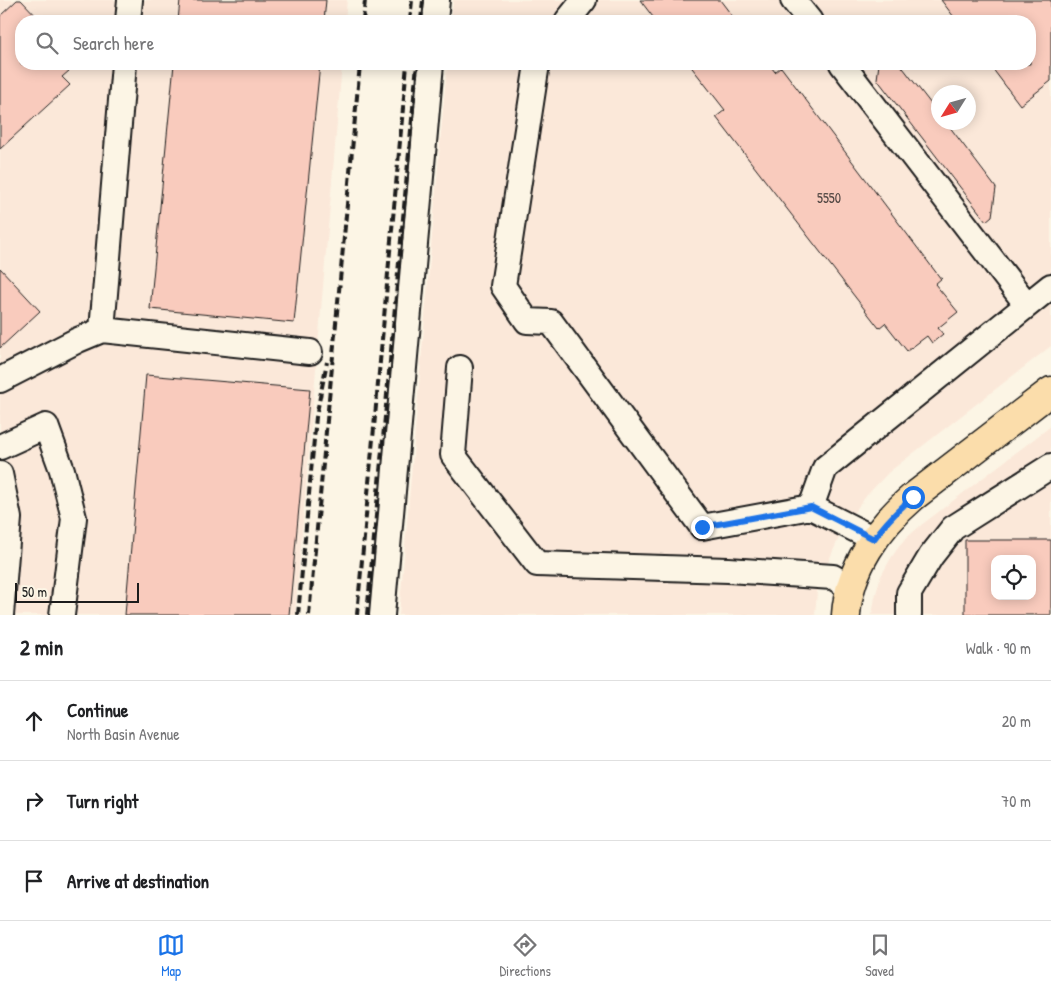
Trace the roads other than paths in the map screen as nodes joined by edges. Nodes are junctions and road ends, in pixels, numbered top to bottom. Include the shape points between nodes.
1 (130, 0) edge
2 (437, 0) edge
3 (584, 0) edge
4 (793, 0) edge
5 (129, 15) edge
6 (436, 15) edge
7 (572, 15) edge
8 (805, 15) edge
9 (124, 70) edge
10 (431, 70) edge
11 (536, 70) edge
12 (847, 70) edge
13 (1051, 286) edge
14 (1027, 305) junction
15 (102, 330) junction
16 (310, 352) dead end
17 (460, 368) dead end
18 (0, 380) edge
19 (1051, 391) edge
20 (0, 447) edge
21 (1051, 466) edge
22 (0, 474) edge
23 (811, 507) junction
24 (874, 539) junction
25 (851, 588) junction
26 (1, 615) edge
27 (62, 615) edge
28 (382, 615) edge
29 (846, 615) edge
30 (909, 615) edge

1 - 5 lane
2 - 6 lane
3 - 7 lane
4 - 8 lane
9 - 15 lane
10 - 28 lane
11 - 23 lane via 503,286 527,321 551,322 702,527
12 - 14 lane
13 - 14 lane
14 - 23 lane via 825,468
15 - 16 lane
15 - 18 lane
17 - 25 lane via 453,455 537,564 833,577
19 - 24 main road via 913,497
20 - 27 lane via 46,426 74,518
21 - 30 lane via 953,528 909,593
22 - 26 lane via 9,518
23 - 24 lane
24 - 25 main road
25 - 29 main road

